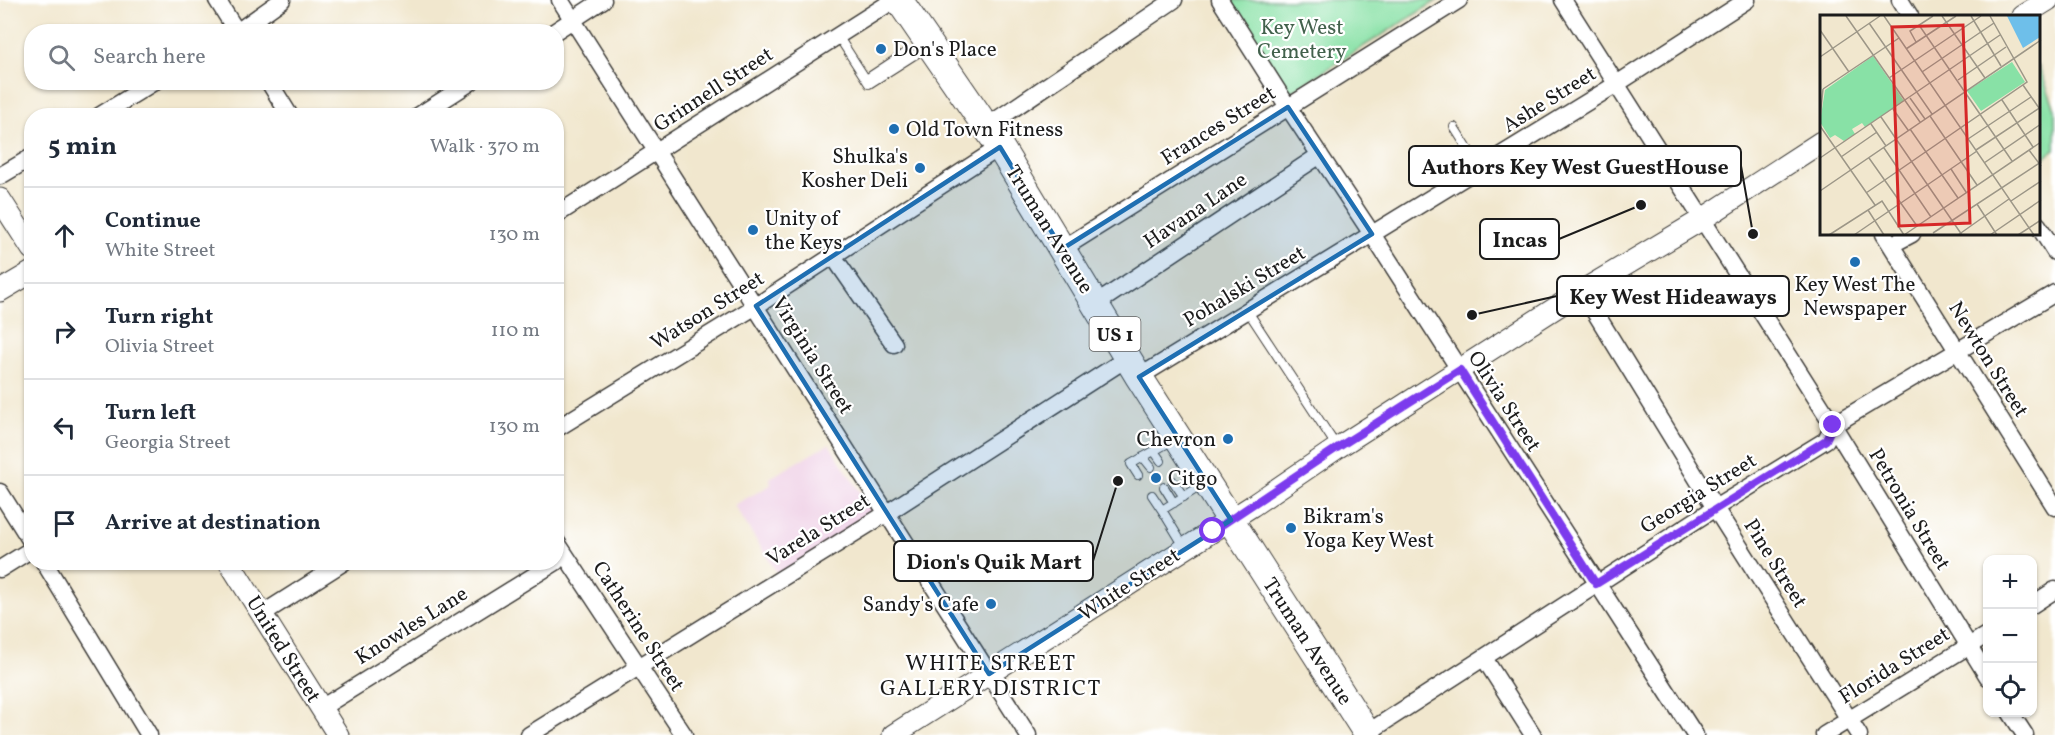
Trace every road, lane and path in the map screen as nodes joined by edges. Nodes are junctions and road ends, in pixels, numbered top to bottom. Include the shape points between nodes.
1 (217, 0) edge
2 (282, 0) edge
3 (561, 0) edge
4 (603, 0) edge
5 (894, 0) edge
6 (899, 0) edge
7 (1174, 0) edge
8 (1220, 0) edge
9 (1459, 0) edge
10 (1563, 0) edge
11 (1747, 0) edge
12 (1900, 0) edge
13 (2048, 0) edge
14 (1909, 15) edge
15 (2024, 15) edge
16 (573, 20) junction
17 (232, 24) edge
18 (248, 24) edge
19 (564, 26) edge
20 (838, 36) junction
21 (923, 50) junction
22 (1615, 85) junction
23 (141, 90) edge
24 (274, 90) edge
25 (459, 90) edge
26 (1288, 107) junction
27 (112, 108) edge
28 (285, 108) edge
29 (430, 108) edge
30 (1454, 127) dead end
31 (993, 137) junction
32 (1820, 143) edge
33 (658, 151) junction
34 (1320, 155) junction
35 (24, 162) edge
36 (1480, 168) junction
37 (0, 176) edge
38 (0, 199) edge
39 (564, 210) edge
40 (1701, 219) junction
41 (2040, 228) edge
42 (1372, 234) junction
43 (24, 236) edge
44 (1904, 236) edge
45 (1888, 240) edge
46 (1062, 249) junction
47 (2055, 252) edge
48 (833, 256) junction
49 (24, 277) edge
50 (0, 291) edge
51 (1582, 291) junction
52 (2055, 292) edge
53 (1096, 304) junction
54 (756, 306) junction
55 (1247, 310) junction
56 (894, 344) dead end
57 (1957, 350) junction
58 (1134, 367) junction
59 (1460, 370) junction
60 (564, 424) edge
61 (1833, 425) junction
62 (1178, 437) junction
63 (1337, 448) junction
64 (1154, 451) junction
65 (1143, 457) junction
66 (1161, 461) dead end
67 (1151, 467) dead end
68 (1138, 475) dead end
69 (1173, 481) dead end
70 (1207, 483) junction
71 (1164, 487) dead end
72 (0, 492) edge
73 (1152, 495) dead end
74 (1184, 497) junction
75 (1174, 503) junction
76 (2055, 507) edge
77 (1715, 508) junction
78 (1162, 510) junction
79 (887, 513) junction
80 (1231, 520) junction
81 (24, 530) edge
82 (1185, 548) junction
83 (24, 554) edge
84 (564, 565) edge
85 (0, 569) edge
86 (49, 570) edge
87 (234, 570) edge
88 (331, 570) edge
89 (544, 570) edge
90 (1596, 584) junction
91 (2055, 590) edge
92 (2037, 601) edge
93 (262, 614) junction
94 (1983, 637) edge
95 (1968, 646) junction
96 (1484, 658) junction
97 (639, 666) junction
98 (1983, 669) edge
99 (989, 674) junction
100 (321, 708) junction
101 (2013, 717) edge
102 (1849, 719) junction
103 (1366, 734) edge
104 (149, 735) edge
105 (338, 735) edge
106 (529, 735) edge
107 (684, 735) edge
108 (893, 735) edge
109 (1028, 735) edge
110 (1533, 735) edge
111 (1695, 735) edge
112 (1824, 735) edge
113 (1859, 735) edge
114 (2025, 735) edge

1 - 17 street
2 - 18 street
3 - 16 street, Virginia Street
4 - 16 street
5 - 20 street, Grinnell Street
6 - 21 main road, Truman Avenue / US 1
7 - 31 street, Watson Street
8 - 26 street, Olivia Street
9 - 26 street, Frances Street
10 - 22 street, Petronia Street
11 - 22 street, Ashe Street
12 - 14 street
13 - 15 street
16 - 19 street
16 - 33 street, Virginia Street
20 - 21 lane via 869,84
20 - 33 street, Grinnell Street
21 - 31 main road, Truman Avenue / US 1
22 - 36 street, Ashe Street
22 - 40 street, Petronia Street
23 - 27 street
24 - 28 street
25 - 29 street
26 - 34 street, Olivia Street
26 - 46 street, Frances Street
30 - 36 lane
31 - 46 main road, Truman Avenue / US 1
31 - 48 street, Watson Street
32 - 40 street, White Street
33 - 39 street, Grinnell Street
33 - 54 street, Virginia Street
34 - 42 street, Olivia Street
34 - 53 street, Havana Lane
35 - 37 street
36 - 42 street, Ashe Street
38 - 43 street
40 - 51 street, White Street
40 - 61 street, Petronia Street
41 - 47 street
42 - 55 street, Pohalski Street
42 - 59 street, Olivia Street
44 - 45 street
45 - 57 street, Newton Street
46 - 53 main road, Truman Avenue / US 1
48 - 54 street, Watson Street
48 - 56 street
49 - 50 street
51 - 59 street, White Street
51 - 77 street, Pine Street
52 - 57 street, Georgia Street
53 - 58 main road, Truman Avenue / US 1
54 - 60 street, Watson Street
54 - 79 street, Virginia Street
55 - 58 street, Pohalski Street
55 - 63 lane
57 - 61 street, Georgia Street
57 - 76 street, Newton Street
58 - 62 main road, Truman Avenue / US 1
58 - 79 street, Varela Street
59 - 63 street, White Street
59 - 90 street, Olivia Street
61 - 77 street, Georgia Street via 1826,440
61 - 95 street, Petronia Street
62 - 64 lane
62 - 70 main road, Truman Avenue / US 1
63 - 80 street, White Street
64 - 65 lane
64 - 66 lane
65 - 67 lane
65 - 68 lane via 1131,464
69 - 74 lane
70 - 74 lane
70 - 80 main road, Truman Avenue / US 1
71 - 75 lane
72 - 81 street
73 - 78 lane
74 - 75 lane
75 - 78 lane
77 - 90 street, Georgia Street
77 - 102 street, Pine Street
78 - 82 lane
79 - 97 street, Varela Street
79 - 99 street, Virginia Street
80 - 82 street, White Street
80 - 103 main road, Truman Avenue / US 1
82 - 99 street, White Street
83 - 85 street
84 - 97 street, Catherine Street
86 - 104 street
87 - 93 street, United Street
88 - 93 street
89 - 100 street, Knowles Lane
90 - 96 street, Georgia Street
90 - 111 street, Olivia Street
91 - 92 street
93 - 100 street, United Street
94 - 95 street, Florida Street
95 - 98 street, Petronia Street
95 - 102 street, Florida Street
96 - 103 street, Georgia Street
96 - 110 street
97 - 106 street, Varela Street
97 - 107 street, Catherine Street
99 - 108 street, White Street
99 - 109 street, Virginia Street
100 - 105 street, United Street
101 - 114 street
102 - 112 street, Florida Street
102 - 113 street, Pine Street

